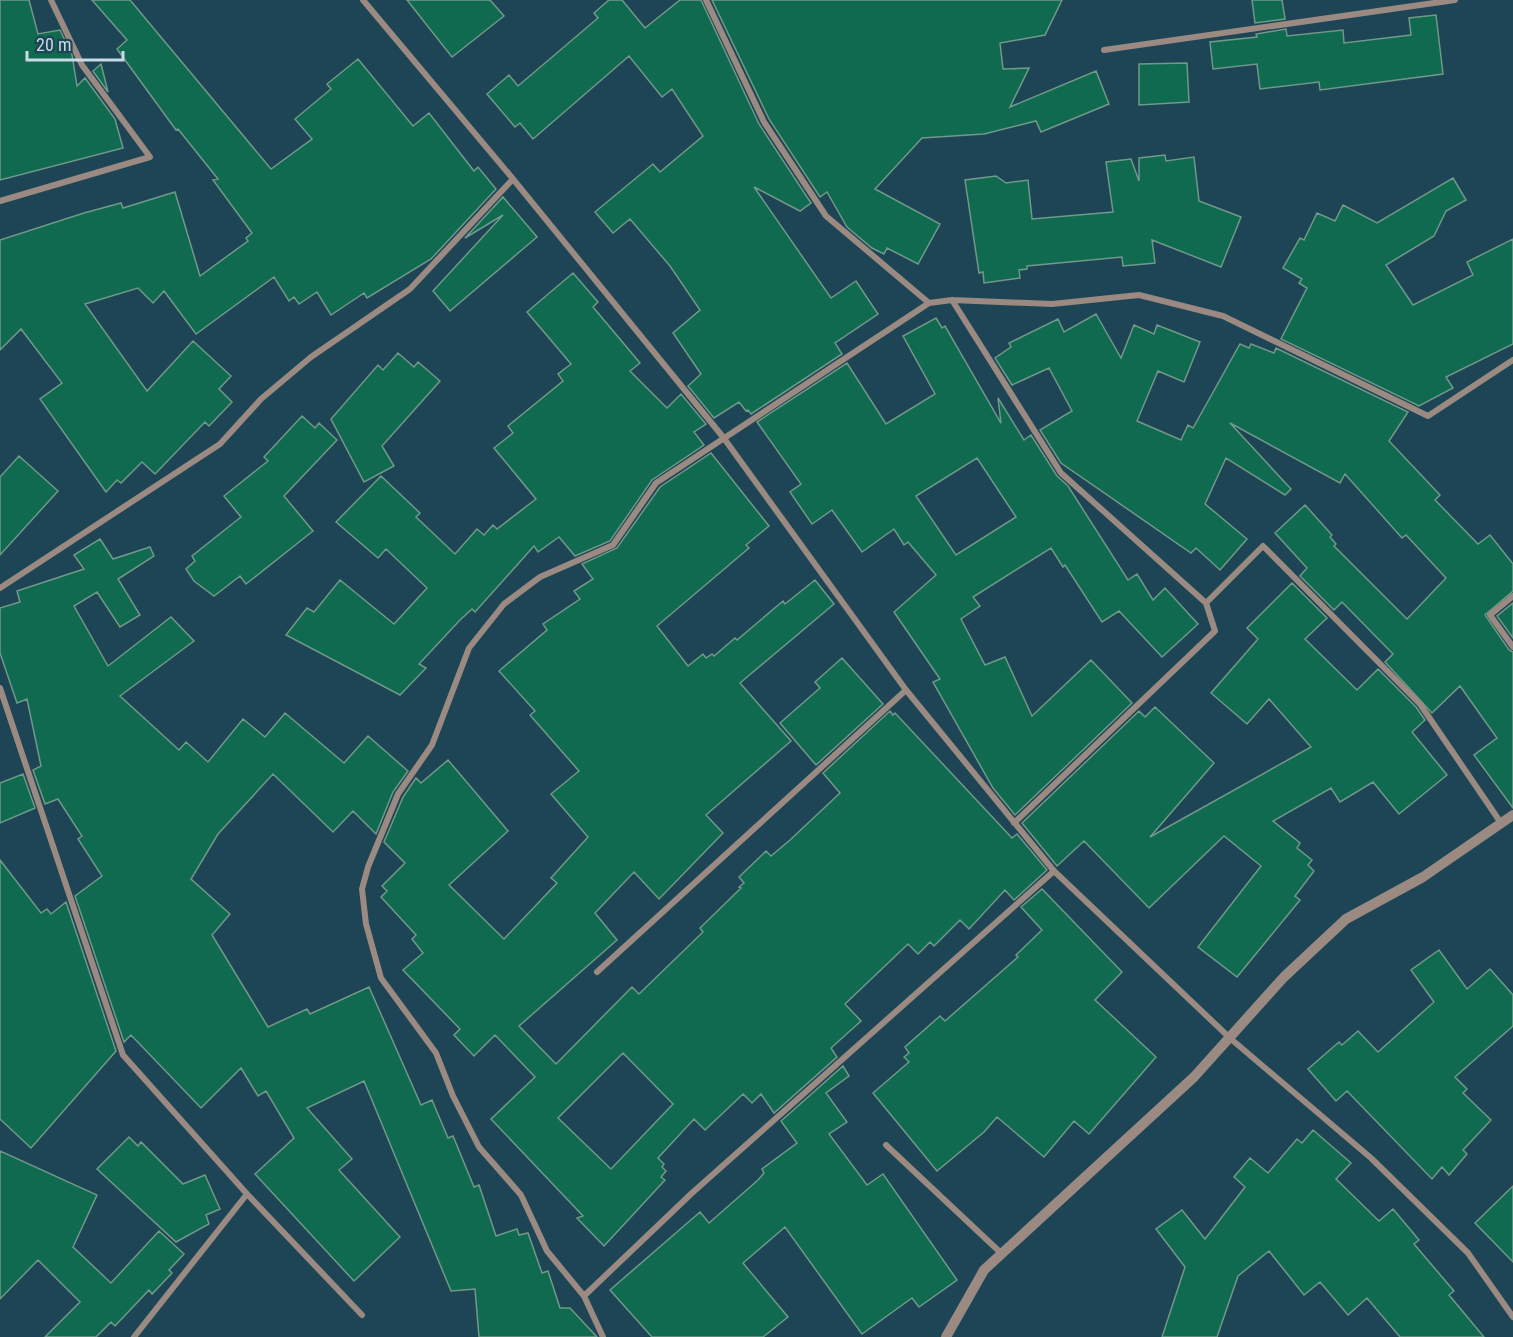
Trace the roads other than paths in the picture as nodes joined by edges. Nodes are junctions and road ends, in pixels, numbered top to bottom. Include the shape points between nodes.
1 (51, 0) edge
2 (363, 0) edge
3 (706, 0) edge
4 (1455, 0) edge
5 (1104, 50) dead end
6 (513, 179) junction
7 (0, 201) edge
8 (952, 300) junction
9 (929, 303) junction
10 (1513, 360) edge
11 (723, 437) junction
12 (0, 588) edge
13 (1513, 596) edge
14 (1206, 603) junction
15 (1513, 647) edge
16 (0, 688) edge
17 (906, 690) junction
18 (1513, 815) edge
19 (1014, 823) junction
20 (1501, 823) junction
21 (1054, 871) junction
22 (597, 972) dead end
23 (1231, 1039) junction
24 (886, 1145) dead end
25 (247, 1194) junction
26 (1002, 1254) junction
27 (584, 1296) junction
28 (362, 1315) dead end
29 (1513, 1317) edge
30 (134, 1337) edge
31 (603, 1337) edge
32 (946, 1337) edge

1 - 7 street via 82,65 150,157
2 - 6 street
3 - 9 street via 764,122 826,216
4 - 5 street
6 - 11 street
6 - 12 street via 410,289 311,357 261,399 220,444
8 - 9 street
8 - 10 street via 1052,304 1139,295 1160,300 1223,316 1428,416
8 - 14 street via 1062,473
9 - 11 street
11 - 17 street
11 - 27 street via 656,483 613,545 540,577 504,604 469,648 432,746 398,794 362,889 366,924 381,978 436,1053 479,1147 521,1195 547,1251
13 - 15 street via 1490,615
14 - 19 street via 1215,631
14 - 20 street via 1263,546 1420,704
16 - 25 street via 123,1055
17 - 19 street
17 - 22 street
18 - 20 street
19 - 21 street
20 - 23 street via 1423,877 1347,919 1284,977
21 - 23 street
21 - 27 street via 692,1193
23 - 26 street
23 - 29 street via 1371,1158 1468,1253
24 - 26 street
25 - 28 street
25 - 30 street
26 - 32 street via 984,1270
27 - 31 street

